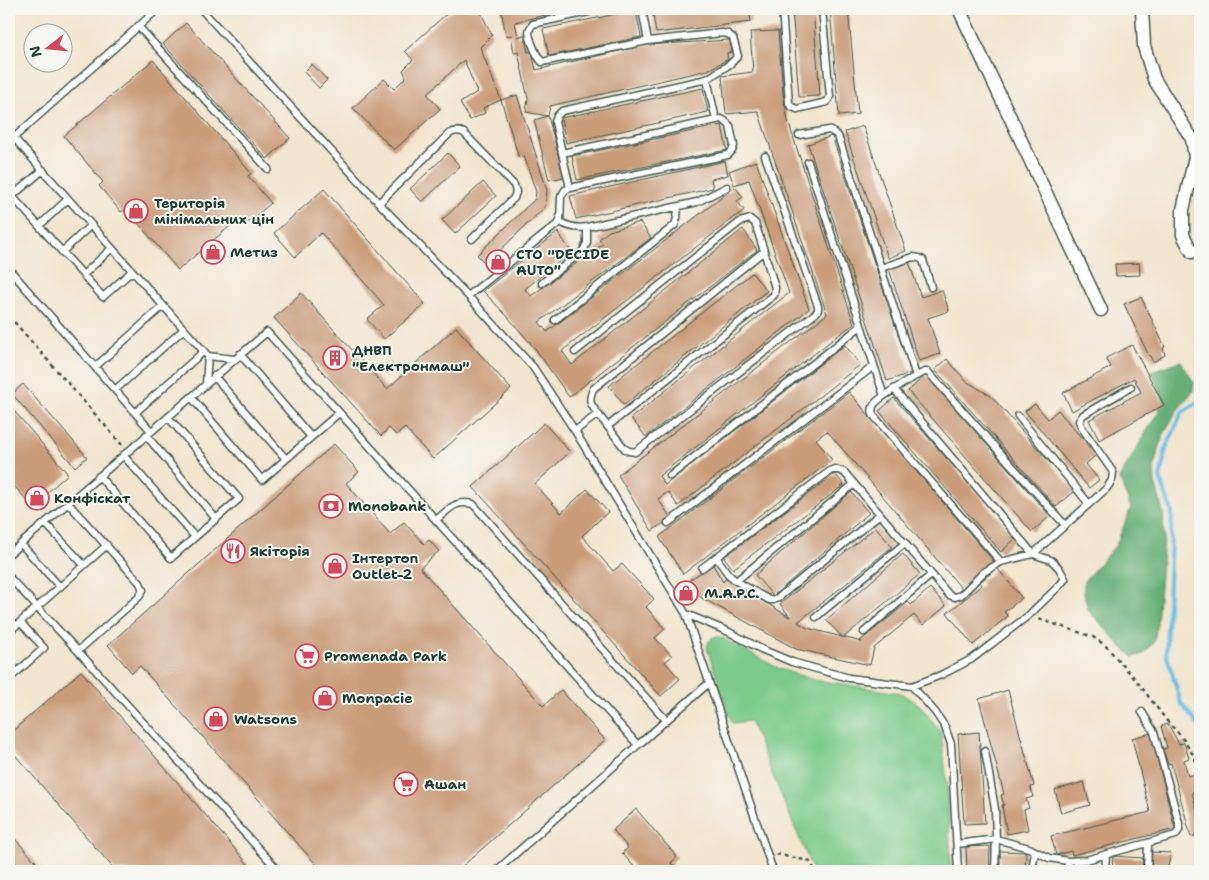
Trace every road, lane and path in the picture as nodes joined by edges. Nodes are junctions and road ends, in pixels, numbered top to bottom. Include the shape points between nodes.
1 (158, 9) edge
2 (201, 9) edge
3 (602, 9) edge
4 (642, 9) edge
5 (782, 9) edge
6 (822, 9) edge
7 (959, 9) edge
8 (1142, 9) edge
9 (138, 26) junction
10 (648, 41) junction
11 (707, 78) junction
12 (716, 120) junction
13 (799, 136) dead end
14 (11, 140) edge
15 (562, 153) junction
16 (765, 156) dead end
17 (808, 162) dead end
18 (268, 169) dead end
19 (43, 170) junction
20 (727, 187) dead end
21 (570, 188) junction
22 (68, 199) junction
23 (379, 203) junction
24 (678, 207) junction
25 (560, 222) junction
26 (91, 225) junction
27 (39, 226) junction
28 (587, 227) junction
29 (472, 239) dead end
30 (112, 248) junction
31 (764, 251) junction
32 (62, 252) junction
33 (1192, 252) dead end
34 (881, 268) junction
35 (9, 269) edge
36 (132, 271) junction
37 (83, 275) junction
38 (542, 283) dead end
39 (931, 287) dead end
40 (468, 296) junction
41 (164, 306) junction
42 (1100, 310) dead end
43 (9, 316) edge
44 (555, 320) dead end
45 (861, 326) junction
46 (184, 329) junction
47 (576, 352) dead end
48 (206, 354) junction
49 (240, 354) junction
50 (234, 359) junction
51 (874, 366) junction
52 (95, 367) junction
53 (214, 376) junction
54 (916, 376) junction
55 (206, 383) junction
56 (1131, 387) dead end
57 (894, 389) junction
58 (115, 390) junction
59 (884, 396) junction
60 (191, 397) junction
61 (135, 413) junction
62 (339, 413) junction
63 (598, 414) junction
64 (1018, 416) dead end
65 (168, 417) junction
66 (608, 426) junction
67 (576, 431) junction
68 (148, 433) junction
69 (311, 437) junction
70 (125, 453) junction
71 (286, 459) junction
72 (99, 476) junction
73 (670, 476) dead end
74 (854, 484) junction
75 (68, 503) junction
76 (1089, 504) junction
77 (880, 514) junction
78 (216, 519) junction
79 (436, 520) junction
80 (45, 523) junction
81 (668, 523) dead end
82 (1065, 525) junction
83 (195, 537) junction
84 (905, 543) junction
85 (21, 544) junction
86 (107, 545) junction
87 (9, 554) edge
88 (1033, 554) junction
89 (716, 557) junction
90 (1001, 562) junction
91 (84, 566) junction
92 (702, 568) dead end
93 (931, 575) junction
94 (9, 577) edge
95 (736, 581) junction
96 (60, 587) junction
97 (38, 606) junction
98 (686, 614) junction
99 (1029, 615) junction
100 (816, 617) dead end
101 (20, 622) junction
102 (9, 632) edge
103 (864, 632) dead end
104 (78, 651) junction
105 (9, 679) edge
106 (709, 683) junction
107 (912, 686) junction
108 (1142, 712) dead end
109 (666, 720) junction
110 (638, 745) junction
111 (985, 751) dead end
112 (1200, 767) edge
113 (996, 839) junction
114 (1148, 843) junction
115 (957, 844) junction
116 (1035, 851) junction
117 (767, 853) junction
118 (1106, 854) junction
119 (1068, 861) junction
120 (279, 871) edge
121 (496, 871) edge
122 (773, 871) edge
123 (816, 871) edge
124 (958, 871) edge
125 (995, 871) edge
126 (1032, 871) edge
127 (1067, 871) edge
128 (1105, 871) edge
129 (1147, 871) edge

1 - 9 lane
2 - 23 lane
3 - 10 lane via 533,24 529,34 538,58 542,62
4 - 10 lane
5 - 6 lane via 789,103 797,109 827,102 830,97
7 - 42 street
8 - 33 street via 1144,46 1154,79 1192,139 1195,157 1184,210 1184,234
9 - 14 lane
9 - 18 lane
10 - 11 lane via 728,34 733,38 738,56
11 - 12 lane
11 - 15 lane via 562,111 555,122
12 - 15 lane
12 - 21 lane via 721,119 730,126 734,146 728,155
13 - 34 lane via 829,130 838,136
14 - 19 lane
15 - 21 lane
16 - 66 lane via 818,310 635,452 625,449
17 - 45 lane
19 - 22 lane
19 - 27 lane via 12,196
20 - 24 lane via 697,202
21 - 25 lane via 561,197
22 - 26 lane
22 - 27 lane
23 - 29 lane via 449,134 459,131 514,185 516,192 514,198
23 - 40 lane
24 - 28 lane
24 - 44 lane via 675,226
25 - 28 lane via 570,227
25 - 40 lane
26 - 30 lane
26 - 32 lane
27 - 32 lane
28 - 38 lane via 587,244 583,251
30 - 36 lane
30 - 37 lane
31 - 47 lane via 755,223 750,219 740,222
31 - 63 lane via 593,389 590,404
31 - 66 lane via 775,288 774,295
32 - 37 lane
34 - 39 lane via 919,258 923,260
34 - 54 lane
35 - 52 lane
36 - 37 lane via 103,297
36 - 41 lane
40 - 67 lane via 532,367
41 - 46 lane
41 - 52 lane
43 - 70 path
45 - 51 lane
45 - 73 lane
46 - 48 lane
46 - 58 lane
48 - 50 lane
48 - 55 lane
48 - 61 lane
49 - 50 lane
49 - 62 lane via 267,332
49 - 69 lane
50 - 53 lane
51 - 59 lane
51 - 81 lane
52 - 58 lane
53 - 55 lane
53 - 71 lane
54 - 57 lane
54 - 82 lane via 928,372
55 - 60 lane
56 - 76 lane via 1083,415 1080,420 1082,428 1113,472 1107,488
57 - 59 lane
57 - 88 lane
58 - 61 lane
59 - 90 lane via 871,409 873,415
60 - 65 lane
60 - 71 lane via 262,480
61 - 68 lane
62 - 69 lane
62 - 79 lane
63 - 66 lane
63 - 67 lane
64 - 76 lane
65 - 68 lane
65 - 78 lane via 239,499
67 - 98 lane
68 - 70 lane
68 - 78 lane
69 - 71 lane
70 - 72 lane
70 - 83 lane
72 - 75 lane
72 - 83 lane via 171,558
74 - 77 lane
74 - 89 lane via 844,472 830,471
74 - 95 lane
75 - 80 lane
75 - 86 lane
76 - 82 lane
77 - 84 lane
77 - 95 lane via 778,598 769,600
78 - 83 lane
79 - 109 lane via 455,504 473,504
79 - 110 lane
80 - 85 lane
80 - 91 lane
82 - 88 lane
84 - 93 lane
84 - 100 lane
85 - 87 lane
85 - 96 lane
86 - 91 lane
86 - 104 lane via 140,583 142,590 139,597
88 - 90 lane
88 - 99 lane via 1051,560 1065,579
89 - 92 lane
89 - 95 lane
90 - 93 lane via 955,597 949,595
91 - 96 lane
93 - 103 lane
94 - 97 lane
96 - 97 lane
97 - 101 lane
97 - 104 lane
98 - 106 lane
98 - 107 lane via 792,662 849,678
99 - 107 lane via 972,659
99 - 112 path via 1093,637 1105,646 1181,736
101 - 102 lane
101 - 105 lane via 44,648
104 - 120 lane
106 - 109 lane
106 - 117 lane
107 - 115 lane via 940,719 951,744
108 - 114 lane via 1154,732 1179,824 1176,834
109 - 110 lane
110 - 121 lane
111 - 113 lane via 995,809
113 - 115 lane
113 - 116 lane
113 - 125 lane
114 - 118 lane
114 - 129 lane
115 - 124 lane
116 - 119 lane via 1049,858
116 - 126 lane
117 - 122 lane
117 - 123 path via 809,861
118 - 119 lane
118 - 128 lane
119 - 127 lane

